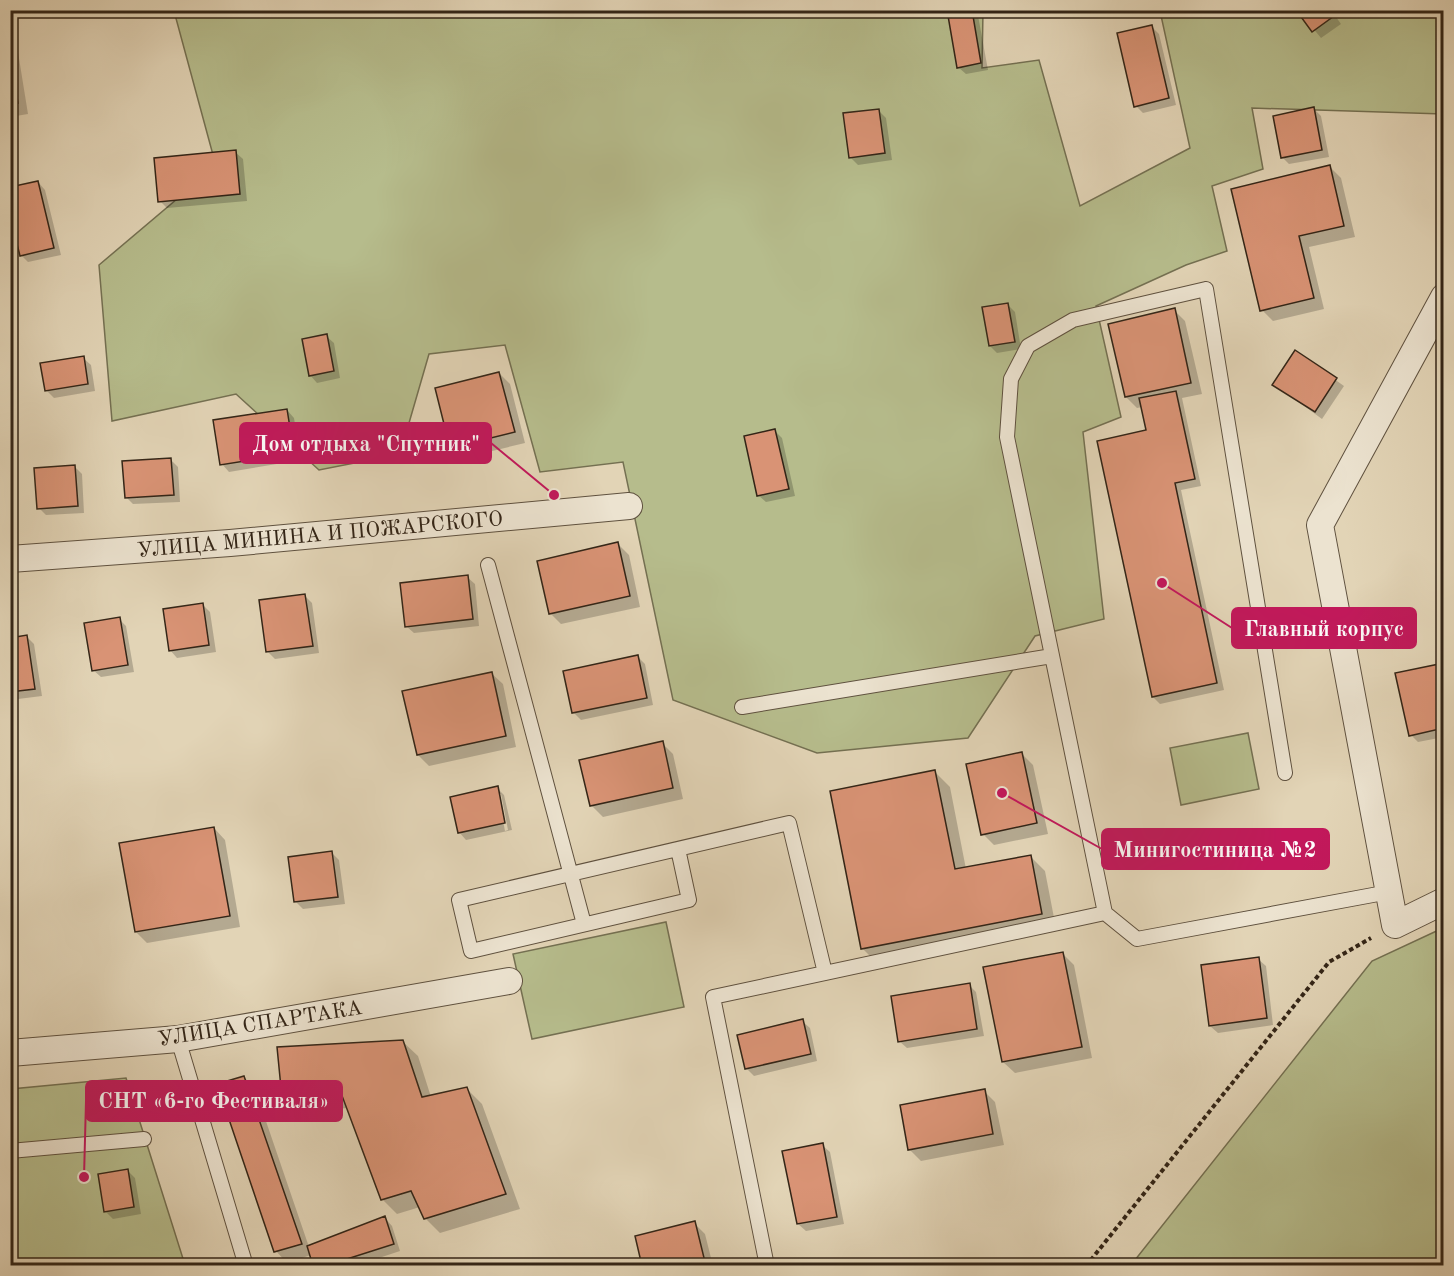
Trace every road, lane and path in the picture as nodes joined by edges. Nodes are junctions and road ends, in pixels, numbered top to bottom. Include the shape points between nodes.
1 (1443, 297) edge
2 (629, 506) dead end
3 (10, 559) edge
4 (488, 565) dead end
5 (1052, 656) junction
6 (742, 707) dead end
7 (1285, 773) dead end
8 (678, 849) junction
9 (570, 874) junction
10 (1389, 892) junction
11 (1443, 901) edge
12 (1105, 913) junction
13 (584, 924) junction
14 (1395, 925) junction
15 (825, 973) junction
16 (508, 981) dead end
17 (178, 1039) junction
18 (10, 1053) edge
19 (144, 1139) dead end
20 (10, 1151) edge
21 (246, 1266) edge
22 (767, 1266) edge
23 (1086, 1266) edge

1 - 10 street via 1320,525
2 - 3 street, УЛИЦА МИНИНА И ПОЖАРСКОГО
4 - 9 lane
5 - 6 lane
5 - 7 lane via 1007,437 1011,379 1028,346 1073,320 1206,289
5 - 12 lane
8 - 9 lane
8 - 13 lane via 689,900
8 - 15 lane via 789,823
9 - 13 lane
9 - 13 lane via 459,900 471,951
10 - 12 lane via 1137,939
10 - 14 street
11 - 14 street
12 - 15 lane
14 - 23 path via 1329,962
15 - 22 lane via 713,997
16 - 17 street, УЛИЦА СПАРТАКА
17 - 18 street, УЛИЦА СПАРТАКА
17 - 21 lane
19 - 20 lane

